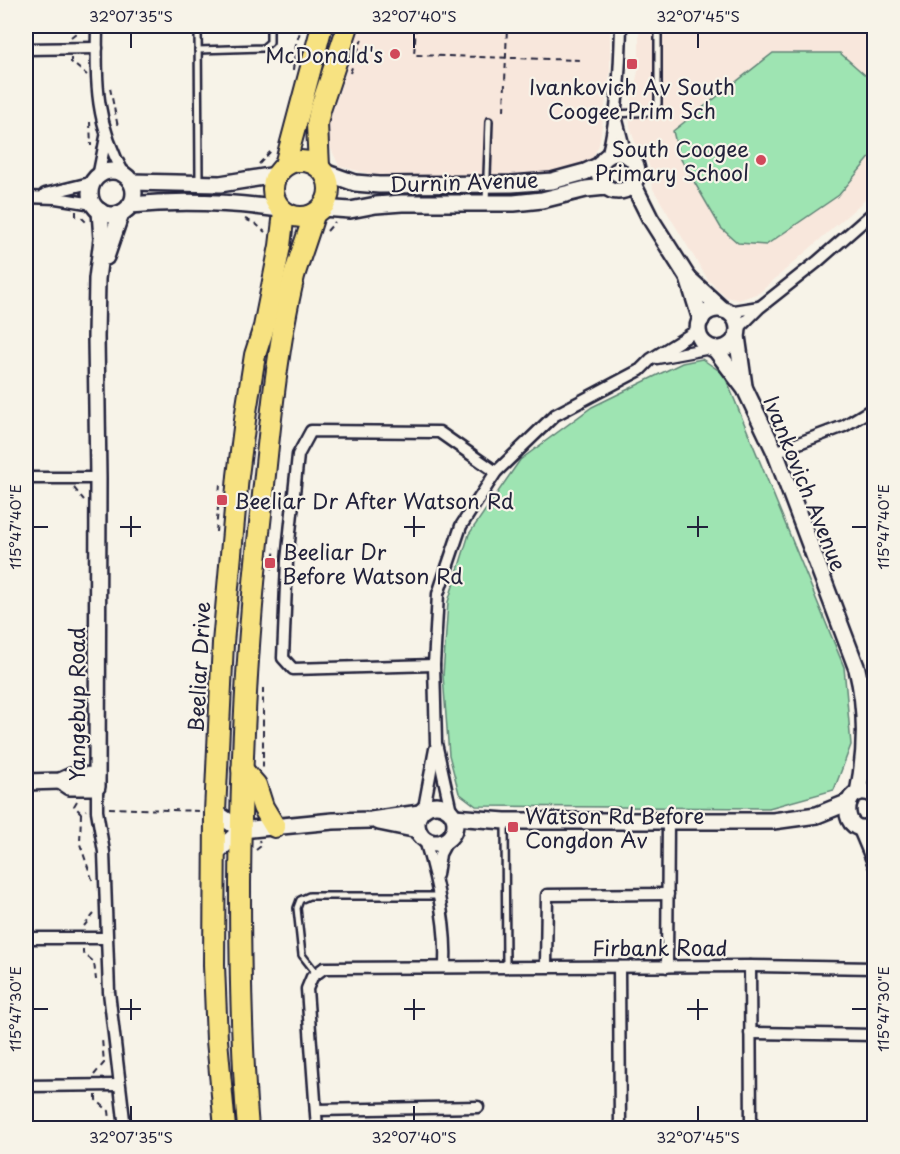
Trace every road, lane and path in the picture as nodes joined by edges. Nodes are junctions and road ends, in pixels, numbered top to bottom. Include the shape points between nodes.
1 (97, 26) edge
2 (198, 26) edge
3 (270, 26) edge
4 (416, 26) edge
5 (507, 26) edge
6 (621, 26) edge
7 (658, 26) edge
8 (355, 31) edge
9 (317, 38) edge
10 (97, 48) junction
11 (26, 49) edge
12 (198, 50) junction
13 (506, 58) junction
14 (580, 60) dead end
15 (346, 80) dead end
16 (504, 111) dead end
17 (615, 114) junction
18 (489, 121) dead end
19 (106, 134) junction
20 (626, 155) junction
21 (603, 161) junction
22 (321, 169) junction
23 (280, 170) junction
24 (96, 179) junction
25 (128, 179) junction
26 (199, 183) junction
27 (487, 183) junction
28 (633, 184) junction
29 (612, 189) junction
30 (28, 196) edge
31 (486, 204) junction
32 (97, 208) junction
33 (126, 209) junction
34 (282, 211) junction
35 (318, 211) junction
36 (874, 212) edge
37 (244, 218) dead end
38 (650, 218) junction
39 (265, 232) dead end
40 (688, 278) junction
41 (98, 279) junction
42 (760, 307) junction
43 (725, 311) junction
44 (700, 325) junction
45 (738, 333) junction
46 (713, 348) junction
47 (651, 359) junction
48 (745, 389) junction
49 (874, 408) edge
50 (775, 452) junction
51 (496, 472) junction
52 (26, 478) edge
53 (74, 478) junction
54 (98, 478) junction
55 (221, 481) dead end
56 (88, 504) dead end
57 (215, 542) dead end
58 (434, 665) junction
59 (436, 743) junction
60 (863, 768) junction
61 (242, 770) junction
62 (60, 781) junction
63 (97, 781) junction
64 (26, 782) edge
65 (80, 787) junction
66 (874, 795) edge
67 (854, 798) junction
68 (97, 808) junction
69 (209, 808) junction
70 (422, 810) junction
71 (81, 813) junction
72 (452, 814) junction
73 (817, 815) junction
74 (370, 820) junction
75 (668, 820) junction
76 (497, 821) junction
77 (855, 824) junction
78 (874, 825) edge
79 (275, 827) junction
80 (241, 830) junction
81 (421, 835) junction
82 (450, 836) junction
83 (215, 854) junction
84 (874, 865) edge
85 (437, 880) junction
86 (93, 883) dead end
87 (668, 894) junction
88 (439, 896) junction
89 (94, 904) dead end
90 (26, 938) edge
91 (83, 938) junction
92 (106, 938) junction
93 (445, 966) junction
94 (506, 966) junction
95 (546, 966) junction
96 (750, 966) junction
97 (619, 967) junction
98 (667, 967) junction
99 (874, 968) edge
100 (316, 973) junction
101 (97, 984) dead end
102 (101, 1029) dead end
103 (750, 1033) junction
104 (874, 1035) edge
105 (95, 1085) junction
106 (119, 1085) junction
107 (26, 1086) edge
108 (478, 1107) dead end
109 (316, 1110) junction
110 (111, 1128) edge
111 (125, 1128) edge
112 (225, 1128) edge
113 (248, 1128) edge
114 (317, 1128) edge
115 (620, 1128) edge
116 (751, 1128) edge

1 - 10 street
2 - 12 lane
3 - 12 lane via 270,42 263,48
4 - 13 path via 414,55
5 - 13 path
6 - 17 street
7 - 17 lane via 658,104 652,112
8 - 15 path via 354,65
8 - 22 highway via 319,117
9 - 23 highway
10 - 11 street
10 - 19 street via 96,88
12 - 26 lane
13 - 14 path
13 - 16 path
17 - 20 street
17 - 21 street
18 - 27 lane
19 - 24 street
19 - 25 street
20 - 21 street via 616,153
20 - 28 street via 636,168
21 - 27 street, Durnin Avenue via 585,172 552,181
21 - 29 street via 599,177
22 - 23 highway via 305,161 291,162
22 - 27 street, Durnin Avenue via 355,183
22 - 35 highway via 330,191
23 - 26 street via 240,183
23 - 34 highway via 273,193
24 - 25 street via 110,171
24 - 30 street via 60,192
24 - 32 street via 90,195
25 - 26 street
25 - 33 street via 134,194
27 - 31 lane
28 - 29 street
28 - 38 street
29 - 31 street, Durnin Avenue via 586,189 542,200
29 - 38 street
30 - 32 street
31 - 35 street, Durnin Avenue via 402,203
32 - 33 street via 110,215
32 - 41 street, Yangebup Road via 102,239
33 - 34 street via 192,201 239,203
33 - 41 street, Yangebup Road
34 - 35 highway via 299,218
34 - 69 highway, Beeliar Drive via 264,327 255,355 238,476
35 - 61 highway via 295,275 276,386 254,575
36 - 42 street
37 - 39 path
38 - 40 street
40 - 43 street
40 - 44 street
41 - 54 street, Yangebup Road
42 - 43 street
42 - 45 street
43 - 44 street via 709,311
43 - 45 street via 737,322
44 - 46 street via 701,340
44 - 47 street
45 - 46 street via 728,347
45 - 48 street, Ivankovich Avenue
46 - 47 street
46 - 48 street, Ivankovich Avenue
47 - 51 street via 640,370 555,416
48 - 50 street, Ivankovich Avenue
49 - 50 street via 844,426
50 - 60 street, Ivankovich Avenue via 857,669 864,699
51 - 58 street via 461,526 438,594
51 - 58 street via 439,432 311,431 298,455 287,561 283,658 293,669
52 - 53 street
53 - 54 street
53 - 56 path via 75,490
54 - 63 street, Yangebup Road
55 - 57 path
58 - 59 street
59 - 70 street
59 - 72 street
60 - 66 street, Ivankovich Avenue
60 - 67 street, Ivankovich Avenue
61 - 79 highway via 256,785
61 - 80 highway
62 - 63 street via 71,776
62 - 64 street
62 - 65 street via 69,787
63 - 65 street
63 - 68 street, Yangebup Road
65 - 71 path via 80,798 74,806
66 - 67 street via 865,792
67 - 73 street
67 - 77 street, Ivankovich Avenue via 847,812
68 - 69 path
68 - 71 path
68 - 92 street, Yangebup Road via 104,852
69 - 80 street
69 - 83 highway, Beeliar Drive
70 - 72 street via 435,804
70 - 74 street
70 - 81 street via 417,818
71 - 86 path via 80,844
72 - 76 street
72 - 82 street via 455,822
73 - 75 street via 772,820
73 - 77 street
74 - 79 street
74 - 81 street
75 - 76 street
75 - 87 street
76 - 82 street
76 - 94 lane
77 - 78 street via 865,828
77 - 84 street
79 - 80 street
80 - 83 street
80 - 113 highway via 240,985
81 - 82 street via 437,843
81 - 85 street
82 - 85 street via 440,854
83 - 112 highway, Beeliar Drive via 214,989
85 - 88 street
87 - 95 street via 547,895
87 - 98 street
88 - 93 street
88 - 100 lane via 309,896 300,900 297,908 302,955
89 - 91 path via 94,915 82,927
90 - 91 street
91 - 92 street
91 - 101 path via 83,953 94,962
92 - 106 street, Yangebup Road
93 - 94 street, Firbank Road
93 - 100 street, Firbank Road via 333,966
94 - 95 street, Firbank Road
95 - 97 street, Firbank Road
96 - 98 street, Firbank Road
96 - 99 street, Firbank Road
96 - 103 street
97 - 98 street, Firbank Road
97 - 115 street
100 - 109 street via 307,996
102 - 105 path via 104,1063 94,1074
103 - 104 street
103 - 116 street
105 - 106 street
105 - 107 street
105 - 110 path via 96,1100 109,1111
106 - 111 street, Yangebup Road
108 - 109 street
109 - 114 street

